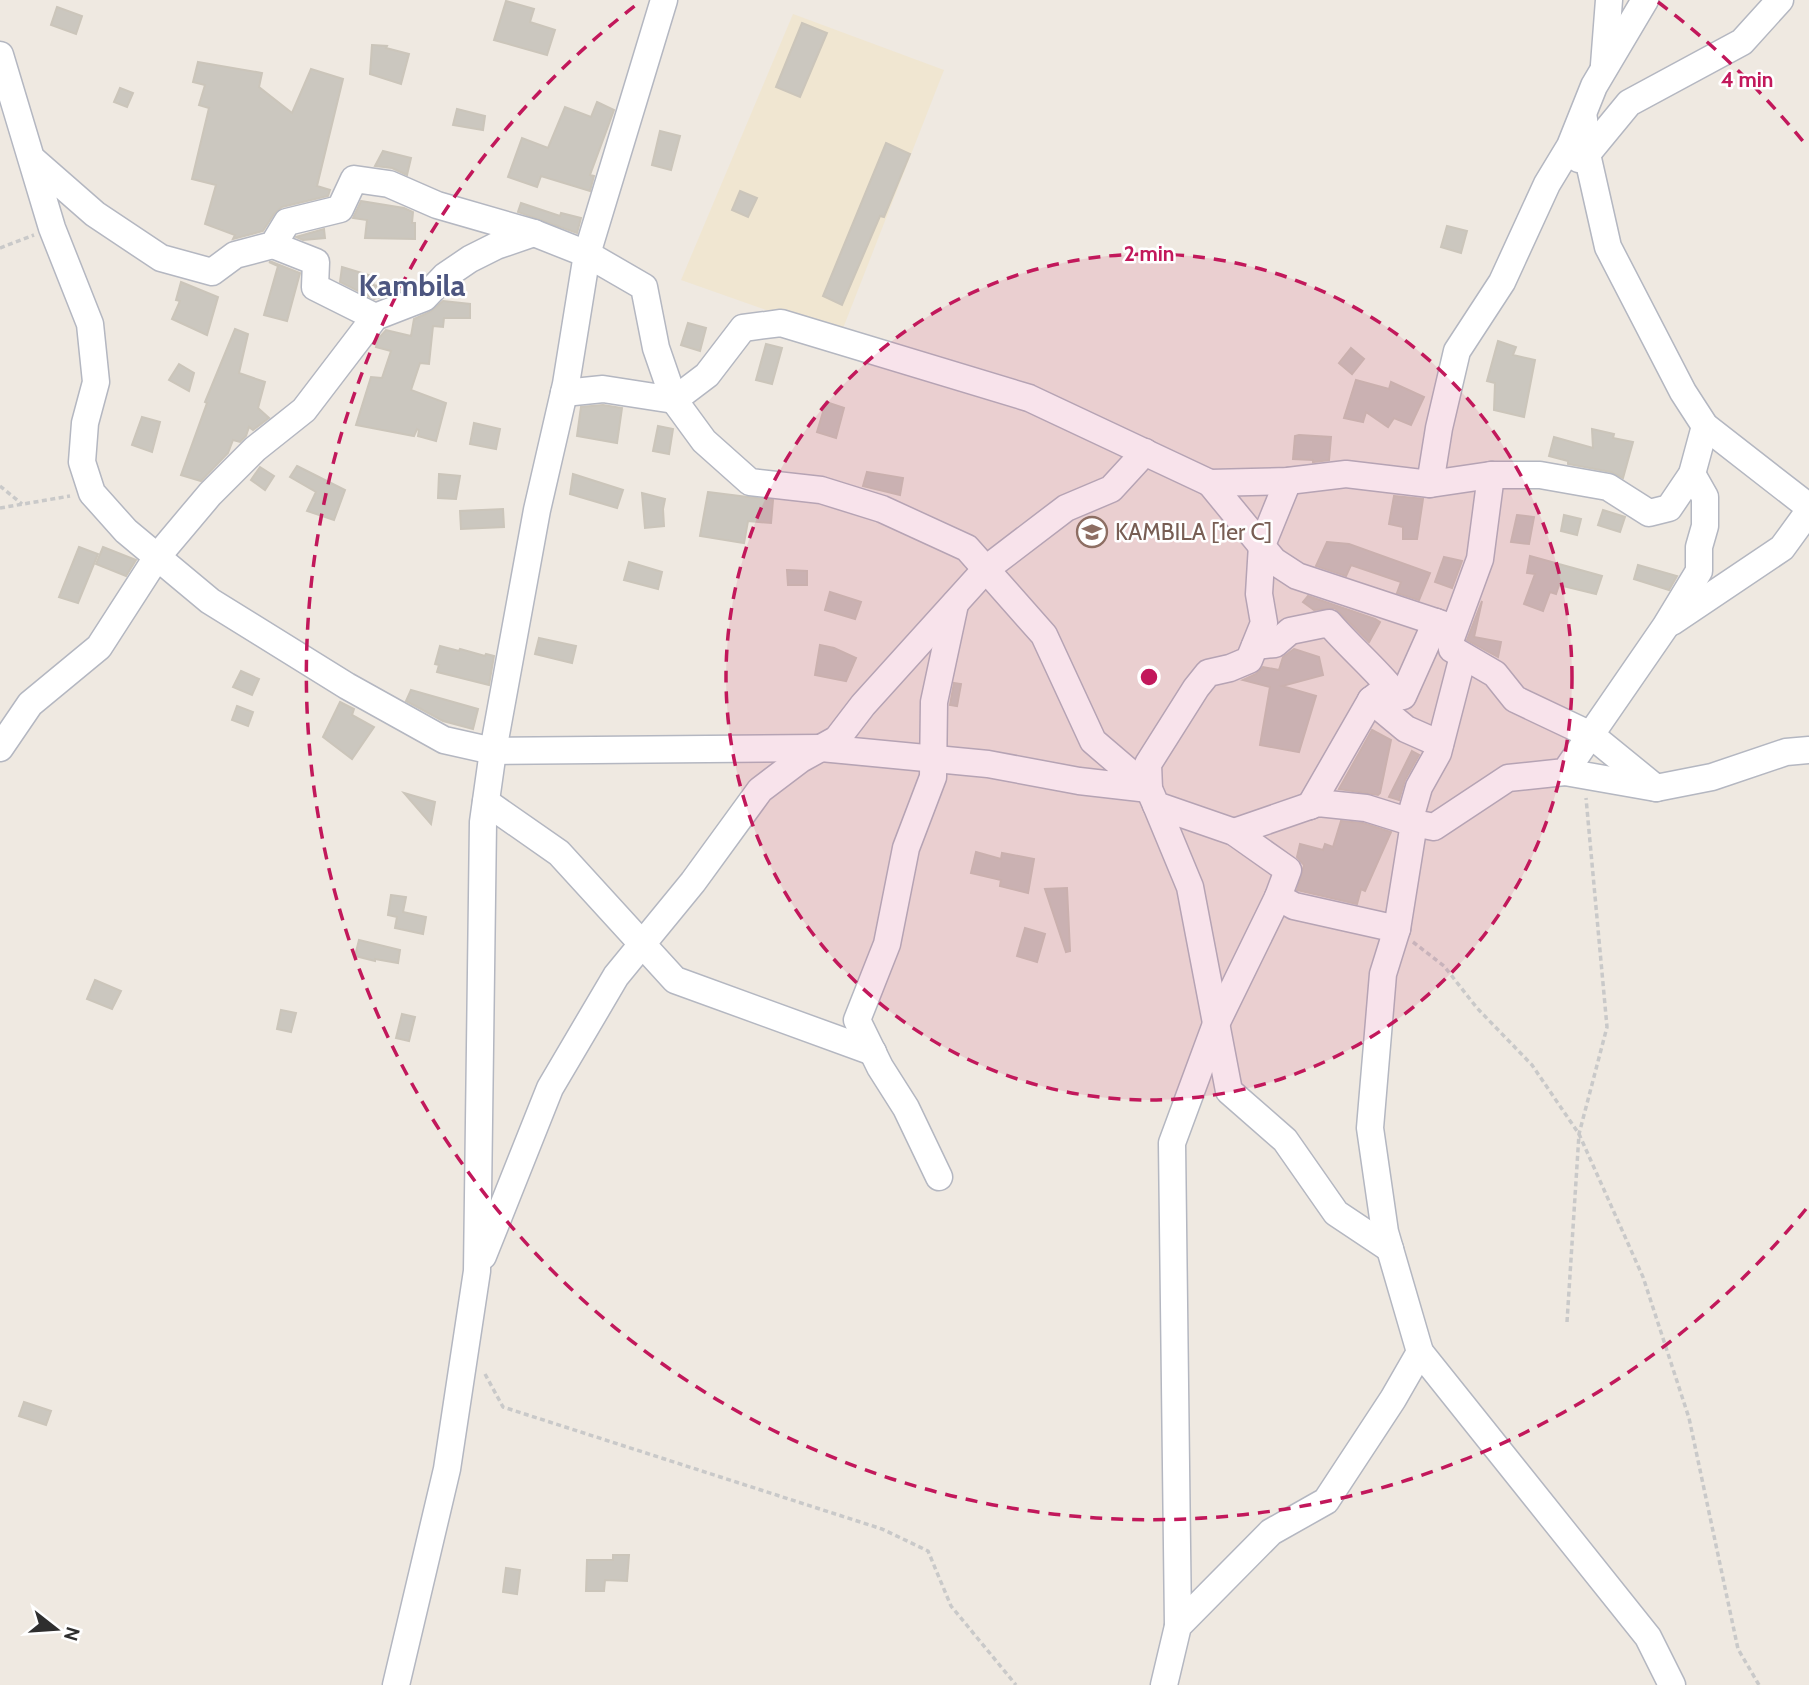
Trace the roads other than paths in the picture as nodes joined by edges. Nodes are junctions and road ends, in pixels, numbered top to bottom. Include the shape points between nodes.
1 (664, 0) edge
2 (1609, 0) edge
3 (1645, 0) edge
4 (1780, 0) edge
5 (0, 55) edge
6 (1604, 71) junction
7 (1583, 114) junction
8 (1587, 154) junction
9 (31, 158) junction
10 (1554, 172) junction
11 (534, 233) junction
12 (273, 245) junction
13 (587, 254) junction
14 (375, 317) junction
15 (564, 393) junction
16 (674, 400) junction
17 (1705, 426) junction
18 (1145, 452) junction
19 (1692, 474) junction
20 (1491, 475) junction
21 (1288, 481) junction
22 (1210, 483) junction
23 (1430, 484) junction
24 (1809, 509) edge
25 (1262, 545) junction
26 (157, 556) junction
27 (986, 569) junction
28 (955, 603) junction
29 (1665, 627) junction
30 (1450, 639) junction
31 (1255, 646) junction
32 (1371, 701) junction
33 (1591, 735) junction
34 (1440, 744) junction
35 (0, 748) edge
36 (821, 748) junction
37 (1809, 750) edge
38 (494, 751) junction
39 (933, 759) junction
40 (1574, 773) junction
41 (1656, 788) junction
42 (1152, 797) junction
43 (486, 802) junction
44 (1310, 806) junction
45 (1411, 823) junction
46 (1234, 832) junction
47 (1278, 897) junction
48 (1397, 929) junction
49 (642, 944) junction
50 (1216, 1024) junction
51 (873, 1052) junction
52 (939, 1177) dead end
53 (1390, 1249) junction
54 (477, 1271) junction
55 (1420, 1352) junction
56 (1178, 1626) junction
57 (396, 1685) edge
58 (1164, 1685) edge
59 (1672, 1685) edge

1 - 13 street
2 - 6 street
3 - 6 street
4 - 8 street via 1742,42 1629,103
5 - 9 street
6 - 7 street
7 - 8 street
7 - 10 street
8 - 10 street
8 - 17 street via 1608,247
9 - 12 street via 95,214 161,258 212,272 235,255
9 - 26 street via 52,228 90,324 96,382 85,423 82,462 92,493 126,531
10 - 23 street via 1502,282 1457,351
11 - 12 street via 437,205 389,184 354,179 340,209 287,222
11 - 13 street
11 - 14 street via 470,259 424,298
12 - 14 street via 316,262 315,287
13 - 15 street
13 - 16 street via 644,287 656,348
14 - 26 street via 304,410 255,449
15 - 16 street via 603,389
15 - 38 street via 537,510
16 - 18 street via 707,375 743,328 781,323 1029,398
16 - 27 street via 705,440 750,482 821,490 882,509 967,548
17 - 19 street
17 - 24 street
18 - 22 street
18 - 27 street via 1111,489 1066,508
19 - 20 street via 1670,508 1649,513 1608,488 1540,475
19 - 29 street via 1705,497 1699,571
20 - 23 street
20 - 30 street via 1480,559
21 - 22 street
21 - 23 street via 1346,474
21 - 25 street
22 - 25 street
24 - 29 street via 1782,548
25 - 30 street via 1274,561 1297,576
25 - 31 street via 1259,594 1264,623
26 - 35 street via 99,647 30,705
26 - 38 street via 210,601 346,686 444,740
27 - 28 street
27 - 42 street via 1044,635 1093,741
28 - 36 street via 837,739
28 - 39 street via 934,702
29 - 33 street
30 - 32 street via 1403,696
30 - 33 street via 1495,674 1515,699
30 - 34 street
31 - 32 street via 1275,644 1290,631 1329,623 1389,687
31 - 42 street via 1249,660 1208,673 1196,688 1148,764
32 - 34 street via 1406,729
32 - 44 street
33 - 40 street
33 - 41 street
34 - 45 street via 1419,787
36 - 38 street
36 - 39 street
36 - 49 street via 760,790
37 - 41 street via 1786,752 1712,777
38 - 43 street
39 - 42 street via 988,764
39 - 51 street via 933,777 906,848 887,944 858,1020
40 - 41 street
40 - 45 street via 1508,778 1434,827
42 - 46 street
42 - 50 street via 1189,887
43 - 49 street via 559,853
43 - 54 street
44 - 45 street via 1366,808
44 - 46 street
45 - 48 street
46 - 47 street via 1288,870
47 - 48 street via 1294,906
47 - 50 street
48 - 53 street via 1383,974 1370,1128
49 - 51 street via 675,980
49 - 54 street via 616,976 550,1088
50 - 53 street via 1229,1091 1285,1140 1336,1213
50 - 56 street via 1172,1143
51 - 52 street
53 - 55 street
54 - 57 street via 447,1469
55 - 56 street via 1326,1501 1271,1532
55 - 59 street via 1648,1637
56 - 58 street

